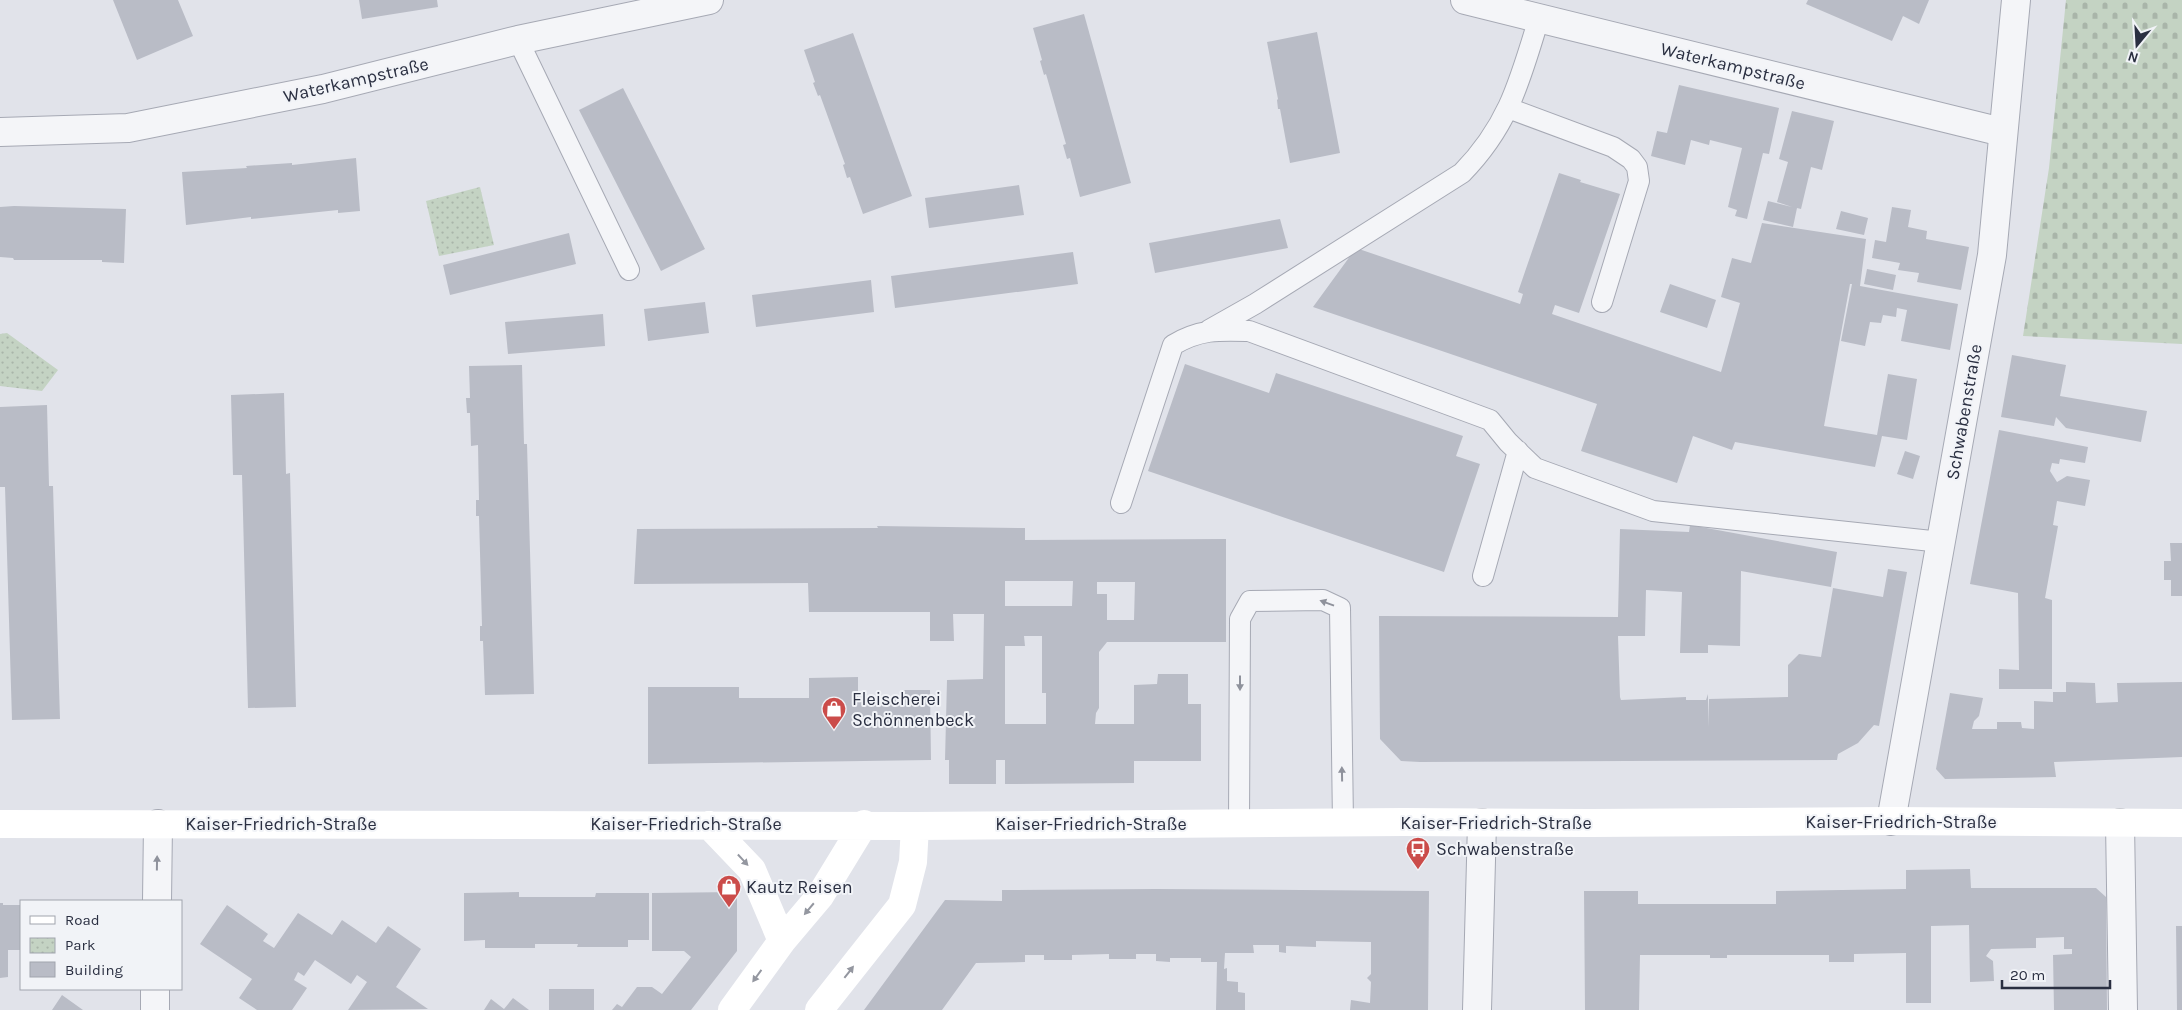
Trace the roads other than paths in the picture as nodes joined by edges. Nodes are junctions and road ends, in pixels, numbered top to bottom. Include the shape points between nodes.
1 (709, 0) edge
2 (1465, 0) edge
3 (2016, 0) edge
4 (1538, 18) junction
5 (518, 40) junction
6 (1508, 108) junction
7 (0, 132) edge
8 (2002, 132) junction
9 (629, 270) dead end
10 (1602, 302) dead end
11 (1207, 330) junction
12 (1518, 451) junction
13 (1121, 502) dead end
14 (1941, 542) junction
15 (1483, 576) dead end
16 (1891, 821) junction
17 (1239, 823) junction
18 (1343, 823) junction
19 (1482, 823) junction
20 (2182, 823) edge
21 (0, 824) edge
22 (158, 824) junction
23 (709, 824) junction
24 (864, 824) junction
25 (2120, 824) junction
26 (915, 826) junction
27 (156, 900) edge
28 (782, 942) junction
29 (155, 990) edge
30 (155, 1010) edge
31 (732, 1010) edge
32 (820, 1010) edge
33 (1477, 1010) edge
34 (2123, 1010) edge

1 - 5 street, Waterkampstraße
2 - 4 street, Waterkampstraße
3 - 8 street, Schwabenstraße
4 - 6 lane via 1518,86
4 - 8 street, Waterkampstraße
5 - 7 street, Waterkampstraße via 323,89 128,128
5 - 9 lane
6 - 10 lane via 1613,148 1631,159 1637,167 1639,181
6 - 11 lane via 1480,154 1462,173 1255,304
8 - 14 street, Schwabenstraße via 1992,255
11 - 12 lane via 1249,331 1490,420
11 - 13 lane via 1173,345
12 - 14 lane via 1535,468 1654,511
12 - 15 lane
14 - 16 street, Schwabenstraße
16 - 19 main road, Kaiser-Friedrich-Straße
16 - 25 main road, Kaiser-Friedrich-Straße
17 - 18 main road, Kaiser-Friedrich-Straße
18 -> 17 lane via 1340,608 1323,600 1250,600 1240,619
17 - 26 main road, Kaiser-Friedrich-Straße
18 - 19 main road, Kaiser-Friedrich-Straße
19 - 33 street
20 - 25 main road, Kaiser-Friedrich-Straße
21 - 22 main road, Kaiser-Friedrich-Straße
22 - 23 main road, Kaiser-Friedrich-Straße
27 -> 22 street
23 - 24 main road, Kaiser-Friedrich-Straße
23 -> 28 main road via 752,870
24 - 26 main road, Kaiser-Friedrich-Straße
24 -> 28 main road via 820,896
25 - 34 street
32 -> 26 main road via 902,905 913,862
28 -> 31 main road
29 - 30 street

